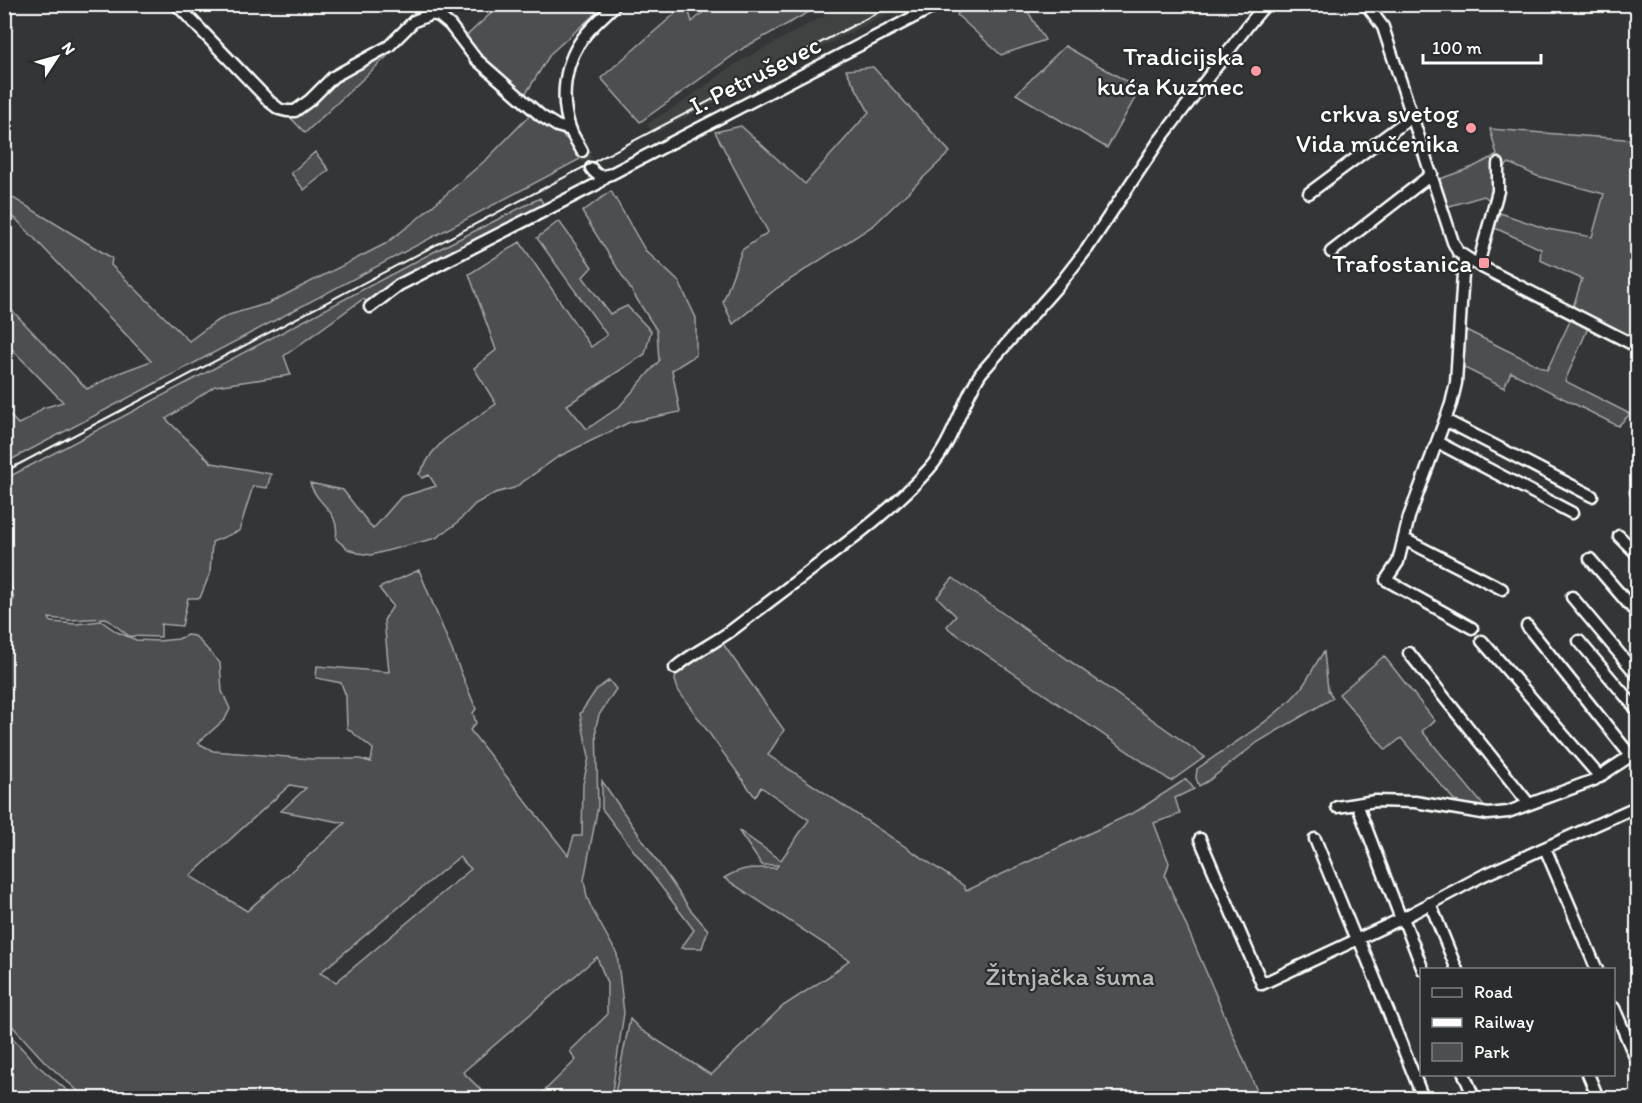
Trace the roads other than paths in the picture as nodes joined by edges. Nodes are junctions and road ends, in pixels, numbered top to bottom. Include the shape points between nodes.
1 (176, 4) edge
2 (616, 4) edge
3 (939, 4) edge
4 (1266, 4) edge
5 (1366, 4) edge
6 (1413, 116) junction
7 (571, 130) junction
8 (582, 152) tunnel mouth
9 (1498, 164) dead end
10 (591, 168) tunnel mouth
11 (1432, 174) junction
12 (606, 176) junction
13 (1309, 193) dead end
14 (1331, 252) dead end
15 (1464, 257) junction
16 (1478, 265) junction
17 (370, 307) dead end
18 (1638, 346) edge
19 (1445, 420) junction
20 (1437, 442) junction
21 (1592, 496) dead end
22 (1572, 513) dead end
23 (1619, 536) dead end
24 (1404, 539) junction
25 (1638, 555) edge
26 (1590, 559) dead end
27 (1502, 589) dead end
28 (1572, 597) dead end
29 (1638, 615) edge
30 (1527, 626) dead end
31 (1472, 628) dead end
32 (1482, 641) dead end
33 (1580, 641) dead end
34 (1409, 652) dead end
35 (675, 668) dead end
36 (1638, 676) edge
37 (1638, 711) edge
38 (1634, 754) edge
39 (1600, 777) junction
40 (1357, 804) junction
41 (1529, 804) junction
42 (1638, 806) edge
43 (1336, 807) dead end
44 (1200, 839) dead end
45 (1316, 839) dead end
46 (1545, 848) junction
47 (1430, 903) junction
48 (1402, 918) junction
49 (1358, 940) junction
50 (1423, 968) edge
51 (1457, 968) edge
52 (1597, 968) edge
53 (1615, 1010) edge
54 (1638, 1064) edge
55 (1465, 1076) edge
56 (1589, 1076) edge
57 (1423, 1098) edge
58 (1474, 1098) edge
59 (1598, 1098) edge

1 - 7 street via 279,109 295,111 333,77 389,46 414,21 432,14 450,25 476,59 541,116
2 - 7 street via 586,34 568,69 564,85
3 - 12 street, I. Petruševec
4 - 35 street via 1159,141 1062,281 981,373 930,468 843,546
5 - 6 street via 1383,27
6 - 11 street
6 - 13 street
7 - 8 street
9 - 16 street via 1498,191
10 - 12 street via 597,175
11 - 14 street
11 - 15 street via 1453,242
12 - 17 street, I. Petruševec via 399,285
15 - 16 street
15 - 19 street via 1456,383
16 - 18 street
19 - 20 street
19 - 21 street
20 - 22 street
20 - 24 street
23 - 25 street
24 - 27 street
24 - 31 street via 1398,562 1386,580
26 - 29 street
28 - 36 street
30 - 38 street
32 - 39 street
33 - 37 street
34 - 41 street
38 - 39 street
39 - 41 street
40 - 41 street via 1416,802 1488,814
40 - 43 street
40 - 48 street
42 - 46 street
44 - 49 street via 1262,984
45 - 49 street
46 - 47 street
46 - 52 street
47 - 48 street
47 - 51 street
48 - 49 street
48 - 50 street
49 - 57 street
53 - 54 street
55 - 58 street
56 - 59 street

